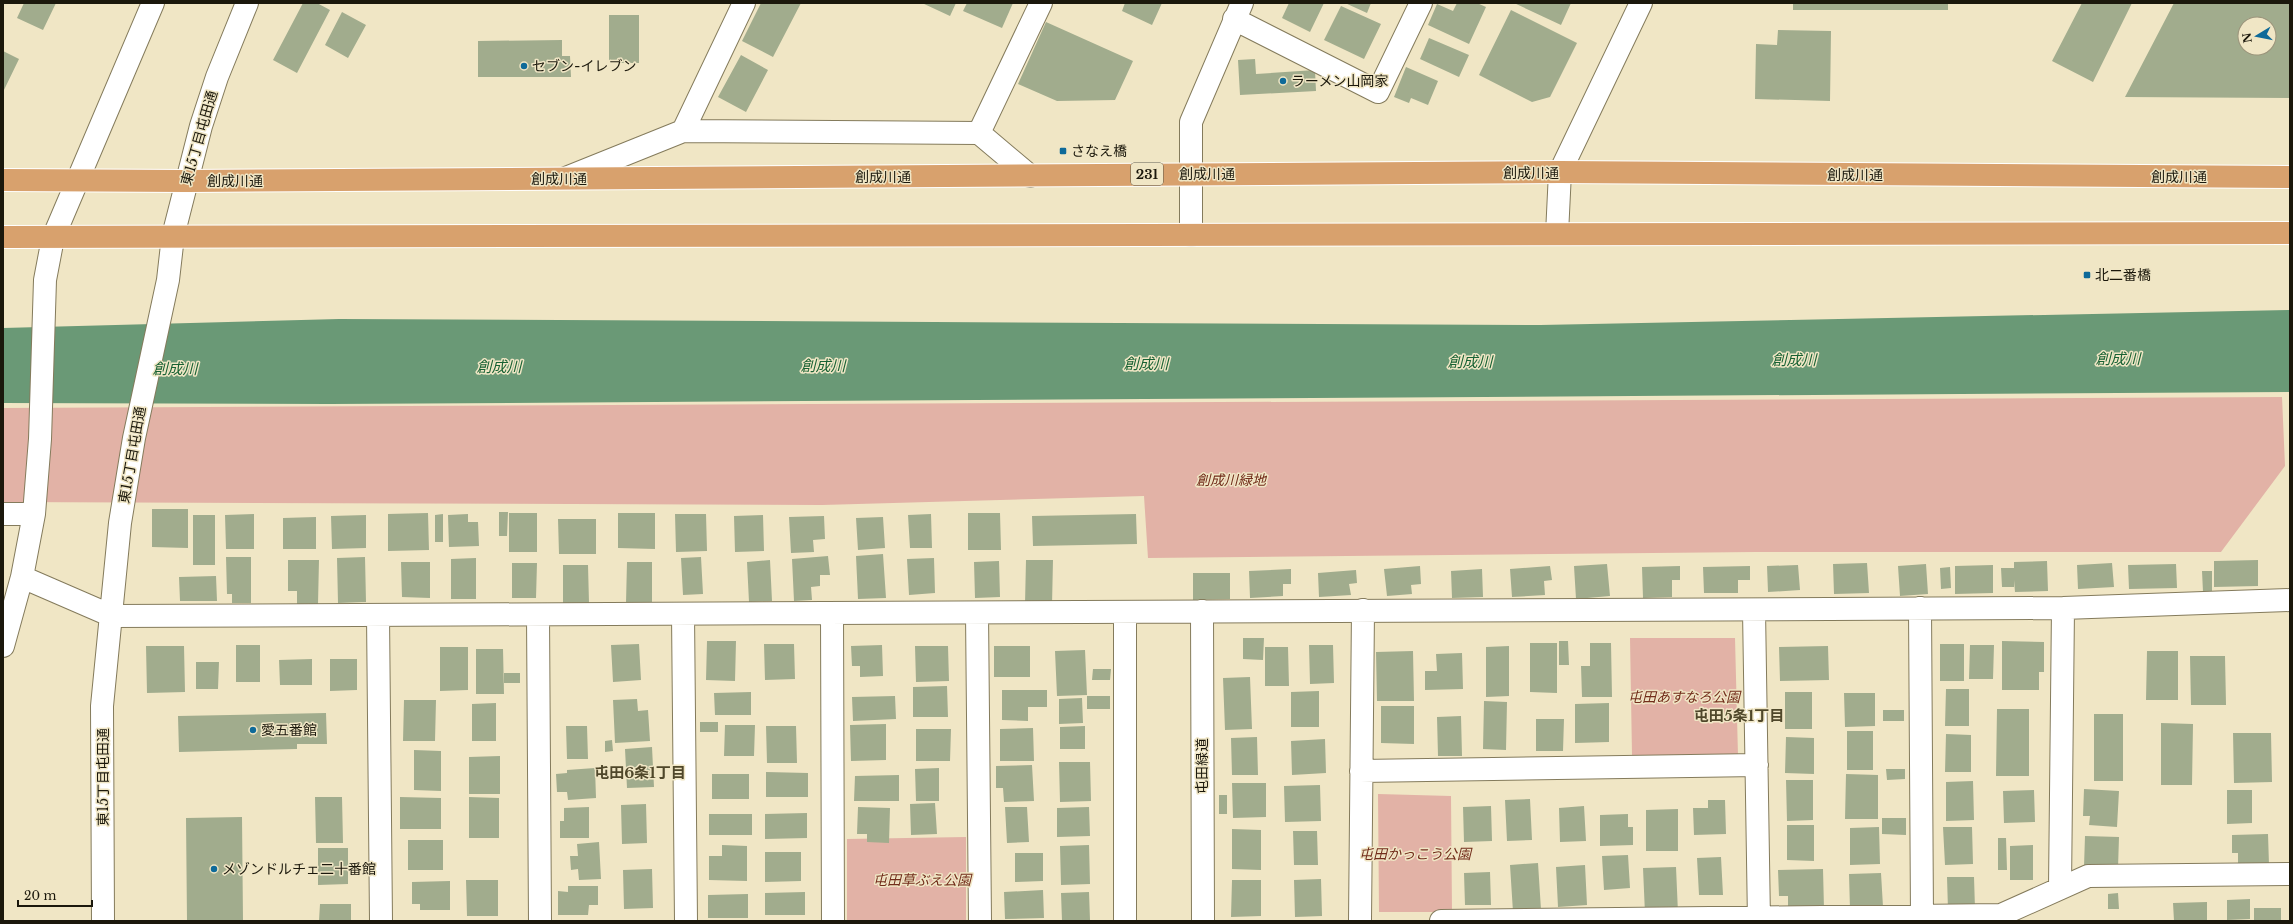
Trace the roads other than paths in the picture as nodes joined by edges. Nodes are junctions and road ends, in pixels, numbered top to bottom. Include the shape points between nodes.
1 (153, 3) edge
2 (247, 3) edge
3 (744, 3) edge
4 (1041, 3) edge
5 (1421, 3) edge
6 (1641, 3) edge
7 (1238, 11) edge
8 (683, 131) junction
9 (979, 134) junction
10 (1560, 172) junction
11 (1190, 175) junction
12 (1030, 176) junction
13 (2290, 177) edge
14 (565, 179) junction
15 (3, 180) edge
16 (78, 180) junction
17 (187, 181) junction
18 (2290, 233) edge
19 (1557, 234) junction
20 (1191, 235) junction
21 (173, 236) junction
22 (3, 237) edge
23 (53, 238) junction
24 (3, 514) edge
25 (34, 514) junction
26 (22, 577) junction
27 (2290, 600) edge
28 (1920, 608) junction
29 (2063, 608) junction
30 (1363, 610) junction
31 (1754, 610) junction
32 (1202, 611) junction
33 (1125, 612) junction
34 (977, 613) junction
35 (683, 614) junction
36 (832, 614) junction
37 (378, 615) junction
38 (538, 615) junction
39 (112, 616) junction
40 (3, 646) edge
41 (1757, 765) junction
42 (1361, 771) junction
43 (2290, 874) edge
44 (2060, 888) junction
45 (1922, 916) junction
46 (1759, 920) edge
47 (103, 921) edge
48 (381, 921) edge
49 (540, 921) edge
50 (686, 921) edge
51 (833, 921) edge
52 (980, 921) edge
53 (1126, 921) edge
54 (1203, 921) edge
55 (1360, 921) edge
56 (1440, 921) edge

1 - 16 street
2 - 17 street, 東15丁目屯田通 via 217,77
3 - 8 street
4 - 9 street
5 - 7 street via 1378,92
6 - 10 street
7 - 11 street via 1191,122
8 - 9 street
8 - 14 street
9 - 12 street
10 - 11 highway, 創成川通 / 231
10 - 13 highway, 創成川通 / 231
10 - 19 street
11 - 12 highway, 創成川通 / 231
11 - 20 street
12 - 14 highway, 創成川通 / 231
14 - 17 highway, 創成川通 / 231
15 - 16 highway, 創成川通 / 231
16 - 17 highway, 創成川通 / 231
16 - 23 street
17 - 21 street, 東15丁目屯田通
18 - 19 highway
19 - 20 highway
20 - 21 highway
21 - 23 highway
21 - 39 street, 東15丁目屯田通 via 120,522
22 - 23 highway
23 - 25 street via 45,280 40,432
24 - 25 street
25 - 26 street
26 - 39 street
26 - 40 street
27 - 29 street
28 - 29 street
28 - 31 street
28 - 45 street
29 - 44 street
30 - 31 street
30 - 32 street
30 - 42 street
31 - 41 street
32 - 33 street
32 - 54 street, 屯田緑道
33 - 34 street
33 - 53 street
34 - 36 street
34 - 52 street
35 - 36 street
35 - 38 street
35 - 50 street
36 - 51 street
37 - 38 street
37 - 39 street
37 - 48 street
38 - 49 street
39 - 47 street, 東15丁目屯田通 via 102,706
41 - 42 street
41 - 46 street
42 - 55 street
43 - 44 street via 2088,876
44 - 45 street via 2001,916
45 - 46 street
46 - 56 street

